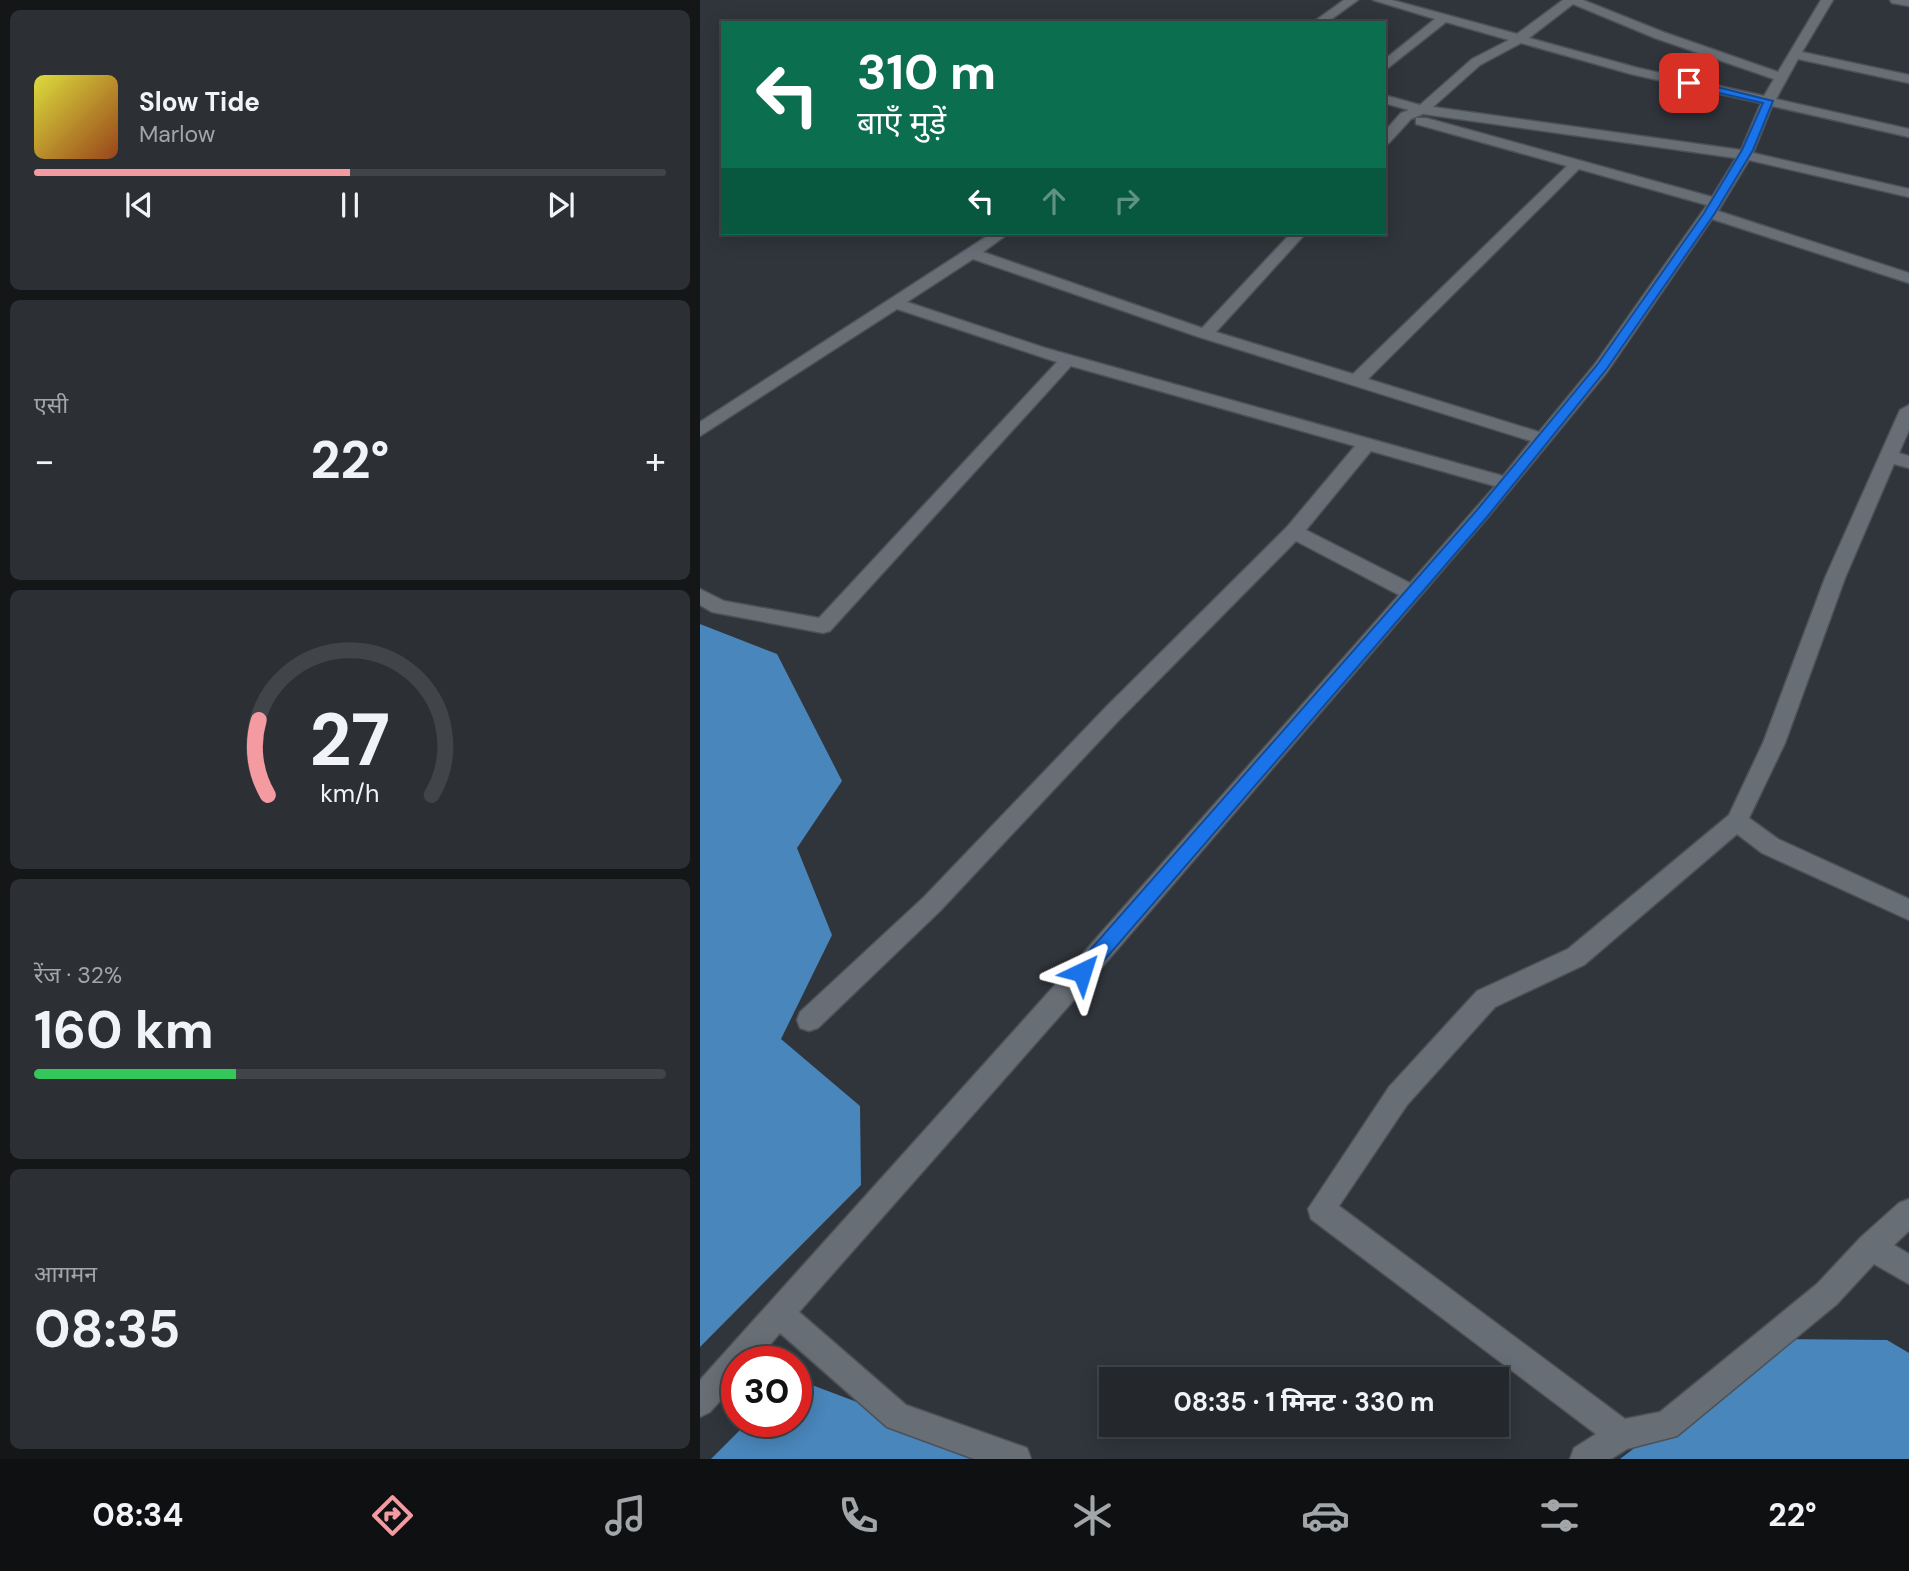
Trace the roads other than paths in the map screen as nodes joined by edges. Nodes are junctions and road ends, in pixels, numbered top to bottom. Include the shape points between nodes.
1 (1352, 0) edge
2 (1379, 0) edge
3 (1572, 0) edge
4 (1827, 0) edge
5 (1896, 0) edge
6 (1909, 2) edge
7 (1444, 18) junction
8 (1321, 21) edge
9 (1519, 39) junction
10 (1794, 54) junction
11 (1386, 65) edge
12 (1781, 78) junction
13 (1909, 79) edge
14 (1386, 100) edge
15 (1768, 101) junction
16 (1422, 110) junction
17 (1406, 116) junction
18 (1909, 133) edge
19 (1386, 138) edge
20 (1745, 155) junction
21 (1577, 164) junction
22 (1909, 193) edge
23 (1713, 208) junction
24 (999, 235) edge
25 (1296, 235) edge
26 (971, 253) junction
27 (1909, 278) edge
28 (895, 303) junction
29 (1205, 334) junction
30 (1068, 360) junction
31 (1356, 381) junction
32 (1909, 410) edge
33 (700, 430) edge
34 (1542, 439) junction
35 (1367, 444) junction
36 (1888, 456) junction
37 (1909, 462) edge
38 (1507, 482) junction
39 (1294, 532) junction
40 (1412, 593) junction
41 (700, 596) edge
42 (1737, 821) junction
43 (1909, 910) edge
44 (809, 1020) dead end
45 (1909, 1213) edge
46 (1871, 1247) junction
47 (1909, 1270) edge
48 (779, 1312) junction
49 (700, 1402) edge
50 (1621, 1435) junction
51 (1016, 1459) edge
52 (1585, 1459) edge

1 - 8 street
2 - 7 street
3 - 9 street
3 - 12 street
4 - 10 street
5 - 6 street
7 - 9 street
7 - 11 street
9 - 15 street
9 - 16 street via 1476,62
10 - 12 street
10 - 13 street
12 - 15 street
14 - 16 street
15 - 18 street
15 - 20 street
16 - 17 street
16 - 20 street
17 - 19 street
17 - 21 street
20 - 22 street
20 - 23 street
21 - 23 street
21 - 31 street
23 - 27 street
23 - 34 street via 1601,368
24 - 26 street
25 - 29 street
26 - 28 street
26 - 29 street
28 - 30 street
28 - 33 street
29 - 31 street
30 - 35 street
30 - 41 street via 823,626 719,607
31 - 34 street
32 - 36 street
34 - 38 street
35 - 38 street
35 - 39 street
36 - 37 street
36 - 42 street via 1835,578 1774,743
38 - 40 street
39 - 40 street
39 - 44 street via 932,904
40 - 48 street
42 - 43 street via 1770,846
42 - 50 street via 1576,957 1486,999 1398,1097 1321,1209
45 - 46 street
46 - 47 street
46 - 50 street via 1827,1294 1667,1426
48 - 49 street
48 - 51 street via 897,1418
50 - 52 street

